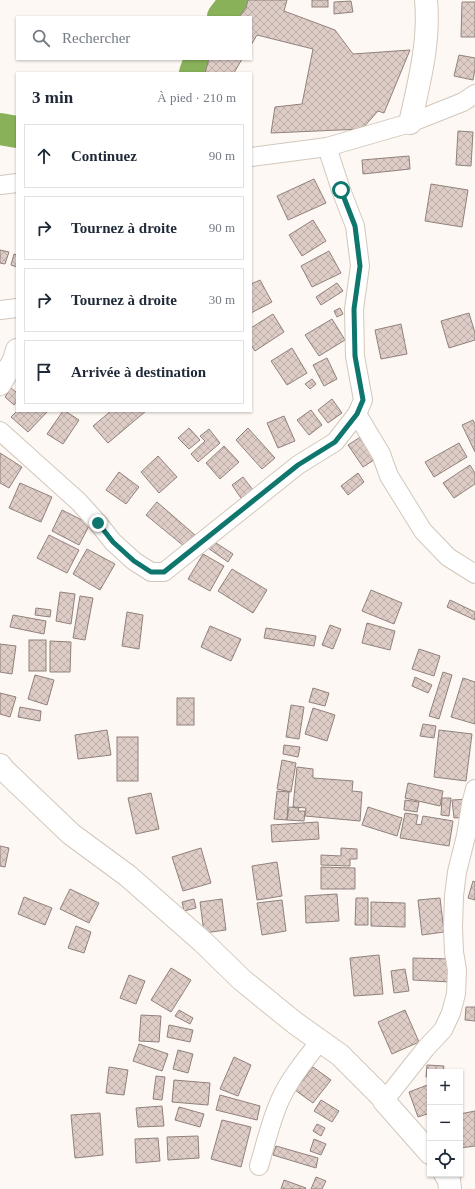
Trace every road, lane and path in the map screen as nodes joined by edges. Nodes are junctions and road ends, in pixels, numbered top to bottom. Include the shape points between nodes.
1 (426, 0) edge
2 (475, 94) edge
3 (410, 123) junction
4 (327, 147) junction
5 (252, 157) edge
6 (16, 183) edge
7 (0, 185) edge
8 (16, 308) edge
9 (0, 310) edge
10 (16, 353) edge
11 (0, 384) edge
12 (357, 414) junction
13 (0, 431) edge
14 (475, 574) edge
15 (0, 765) edge
16 (475, 789) edge
17 (320, 1041) junction
18 (384, 1101) junction
19 (427, 1150) edge
20 (259, 1166) dead end
21 (447, 1177) edge
22 (450, 1189) edge

1 - 3 street via 427,17 422,67
2 - 3 street via 463,102
3 - 4 street
4 - 5 street
4 - 12 street via 355,226 360,266 354,309 355,356 363,400
6 - 7 street
8 - 9 street
10 - 11 street
12 - 13 street via 335,442 298,465 164,572 151,572 134,561 113,542 79,502
12 - 14 street via 381,454 389,476 423,530 448,557
15 - 17 street via 71,834 128,876 242,980
16 - 18 street via 454,896 454,952 457,970 456,994 451,1013 443,1030
17 - 18 street via 340,1055
17 - 20 street via 281,1098
18 - 19 street
21 - 22 street

